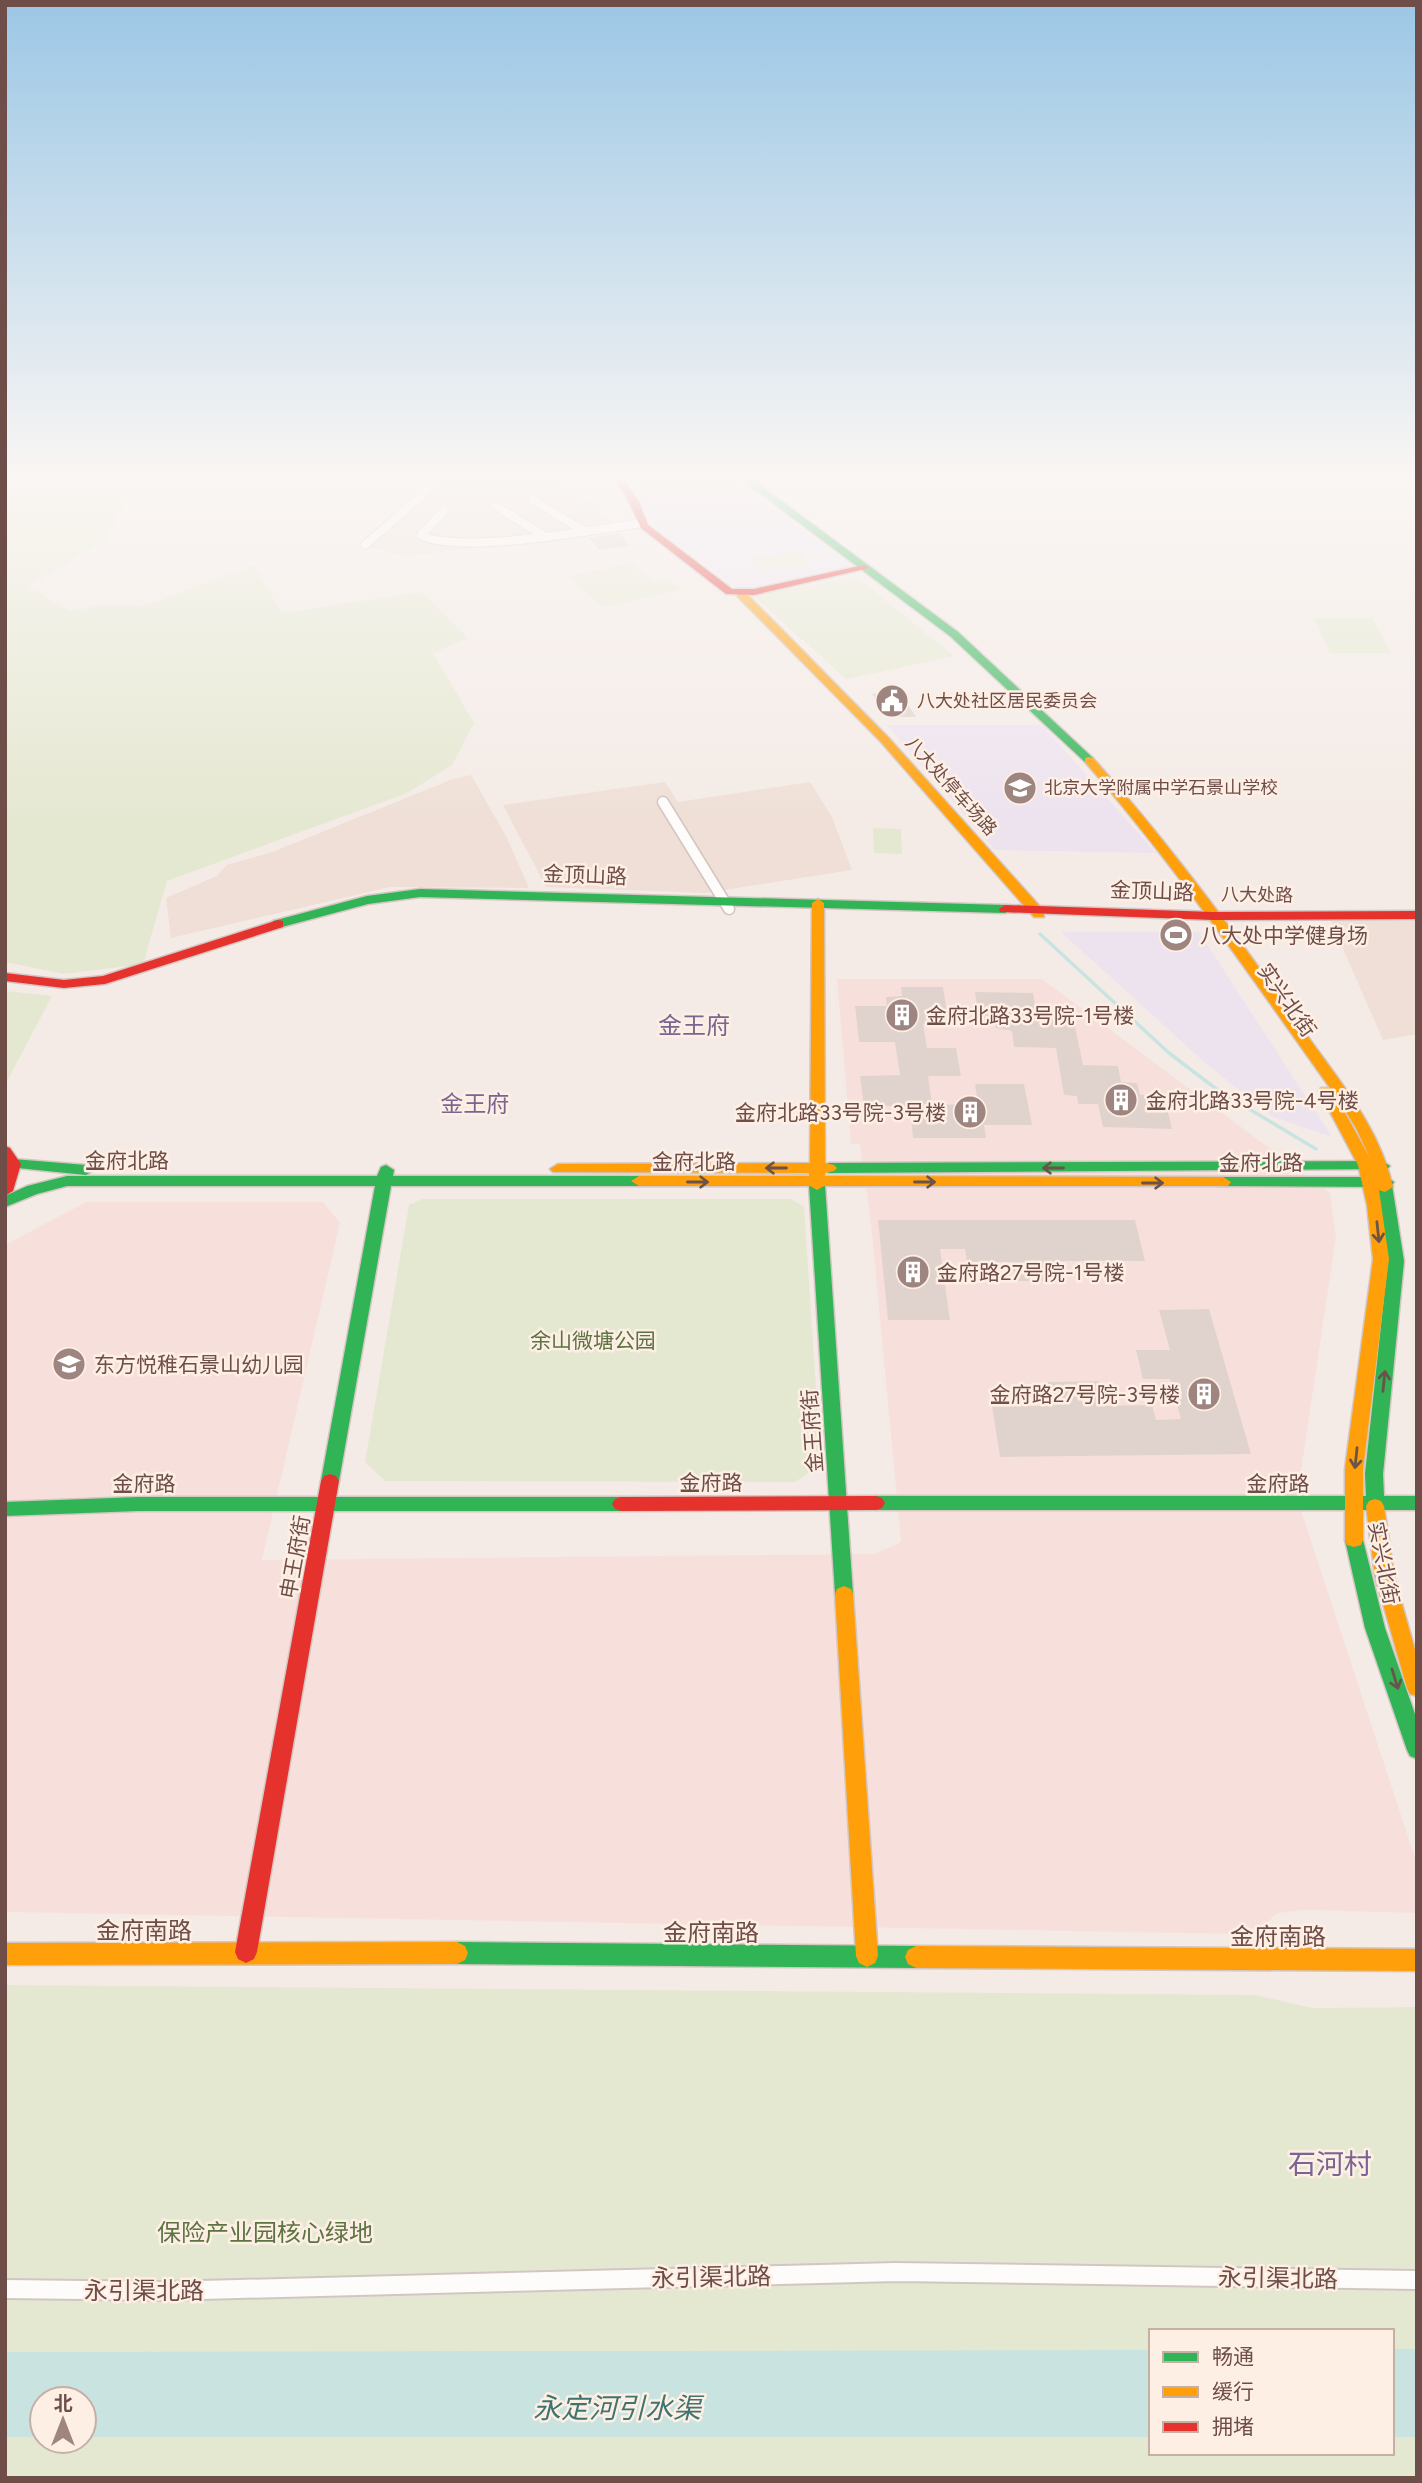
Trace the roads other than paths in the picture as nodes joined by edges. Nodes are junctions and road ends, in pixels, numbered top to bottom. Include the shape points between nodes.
1 (724, 590) edge
2 (761, 590) edge
3 (893, 590) edge
4 (741, 594) junction
5 (663, 802) dead end
6 (727, 904) junction
7 (818, 907) junction
8 (1038, 913) junction
9 (1417, 915) edge
10 (1213, 916) junction
11 (5, 977) edge
12 (9, 1157) edge
13 (1376, 1174) junction
14 (386, 1175) junction
15 (817, 1175) junction
16 (5, 1191) edge
17 (5, 1202) edge
18 (838, 1503) junction
19 (1417, 1503) edge
20 (326, 1504) junction
21 (1373, 1504) junction
22 (1354, 1505) junction
23 (5, 1509) edge
24 (1417, 1688) edge
25 (1417, 1750) edge
26 (246, 1952) junction
27 (5, 1954) edge
28 (867, 1956) junction
29 (1417, 1960) edge
30 (1417, 2280) edge
31 (5, 2290) edge

1 - 4 street, 八大处停车场路
2 - 4 street
3 - 10 street, 八大处路 via 985,660 1073,742 1164,847
4 - 8 street, 八大处停车场路 via 875,730
5 - 6 street
6 - 7 street, 金顶山路
6 - 11 street, 金顶山路 via 457,892 395,896 338,906 105,980 64,984
7 - 8 street, 金顶山路
7 - 15 street, 金王府街
8 - 10 street, 金顶山路
9 - 10 street, 八大处路
10 - 13 street, 实兴北街 via 1212,931 1330,1097
12 - 14 street, 金府北路 via 65,1170
12 - 16 street
13 - 15 street, 金府北路
21 -> 13 street, 实兴北街 via 1396,1261
13 -> 22 street, 实兴北街 via 1381,1258 1357,1443
14 - 15 street, 金府北路
14 - 17 street, 金府北路 via 67,1181
14 - 20 street, 申王府街
15 - 18 street, 金王府街
18 - 20 street, 金府路
18 - 22 street, 金府路
18 - 28 street, 金王府街
19 - 21 street, 金府路
20 - 23 street, 金府路 via 74,1504
20 - 26 street, 申王府街
21 - 22 street, 金府路
21 - 24 street, 实兴北街 via 1388,1597
22 -> 25 street, 实兴北街 via 1360,1572
26 - 27 street, 金府南路
26 - 28 street, 金府南路
28 - 29 street, 金府南路
30 - 31 street, 永引渠北路 via 896,2272 164,2291

